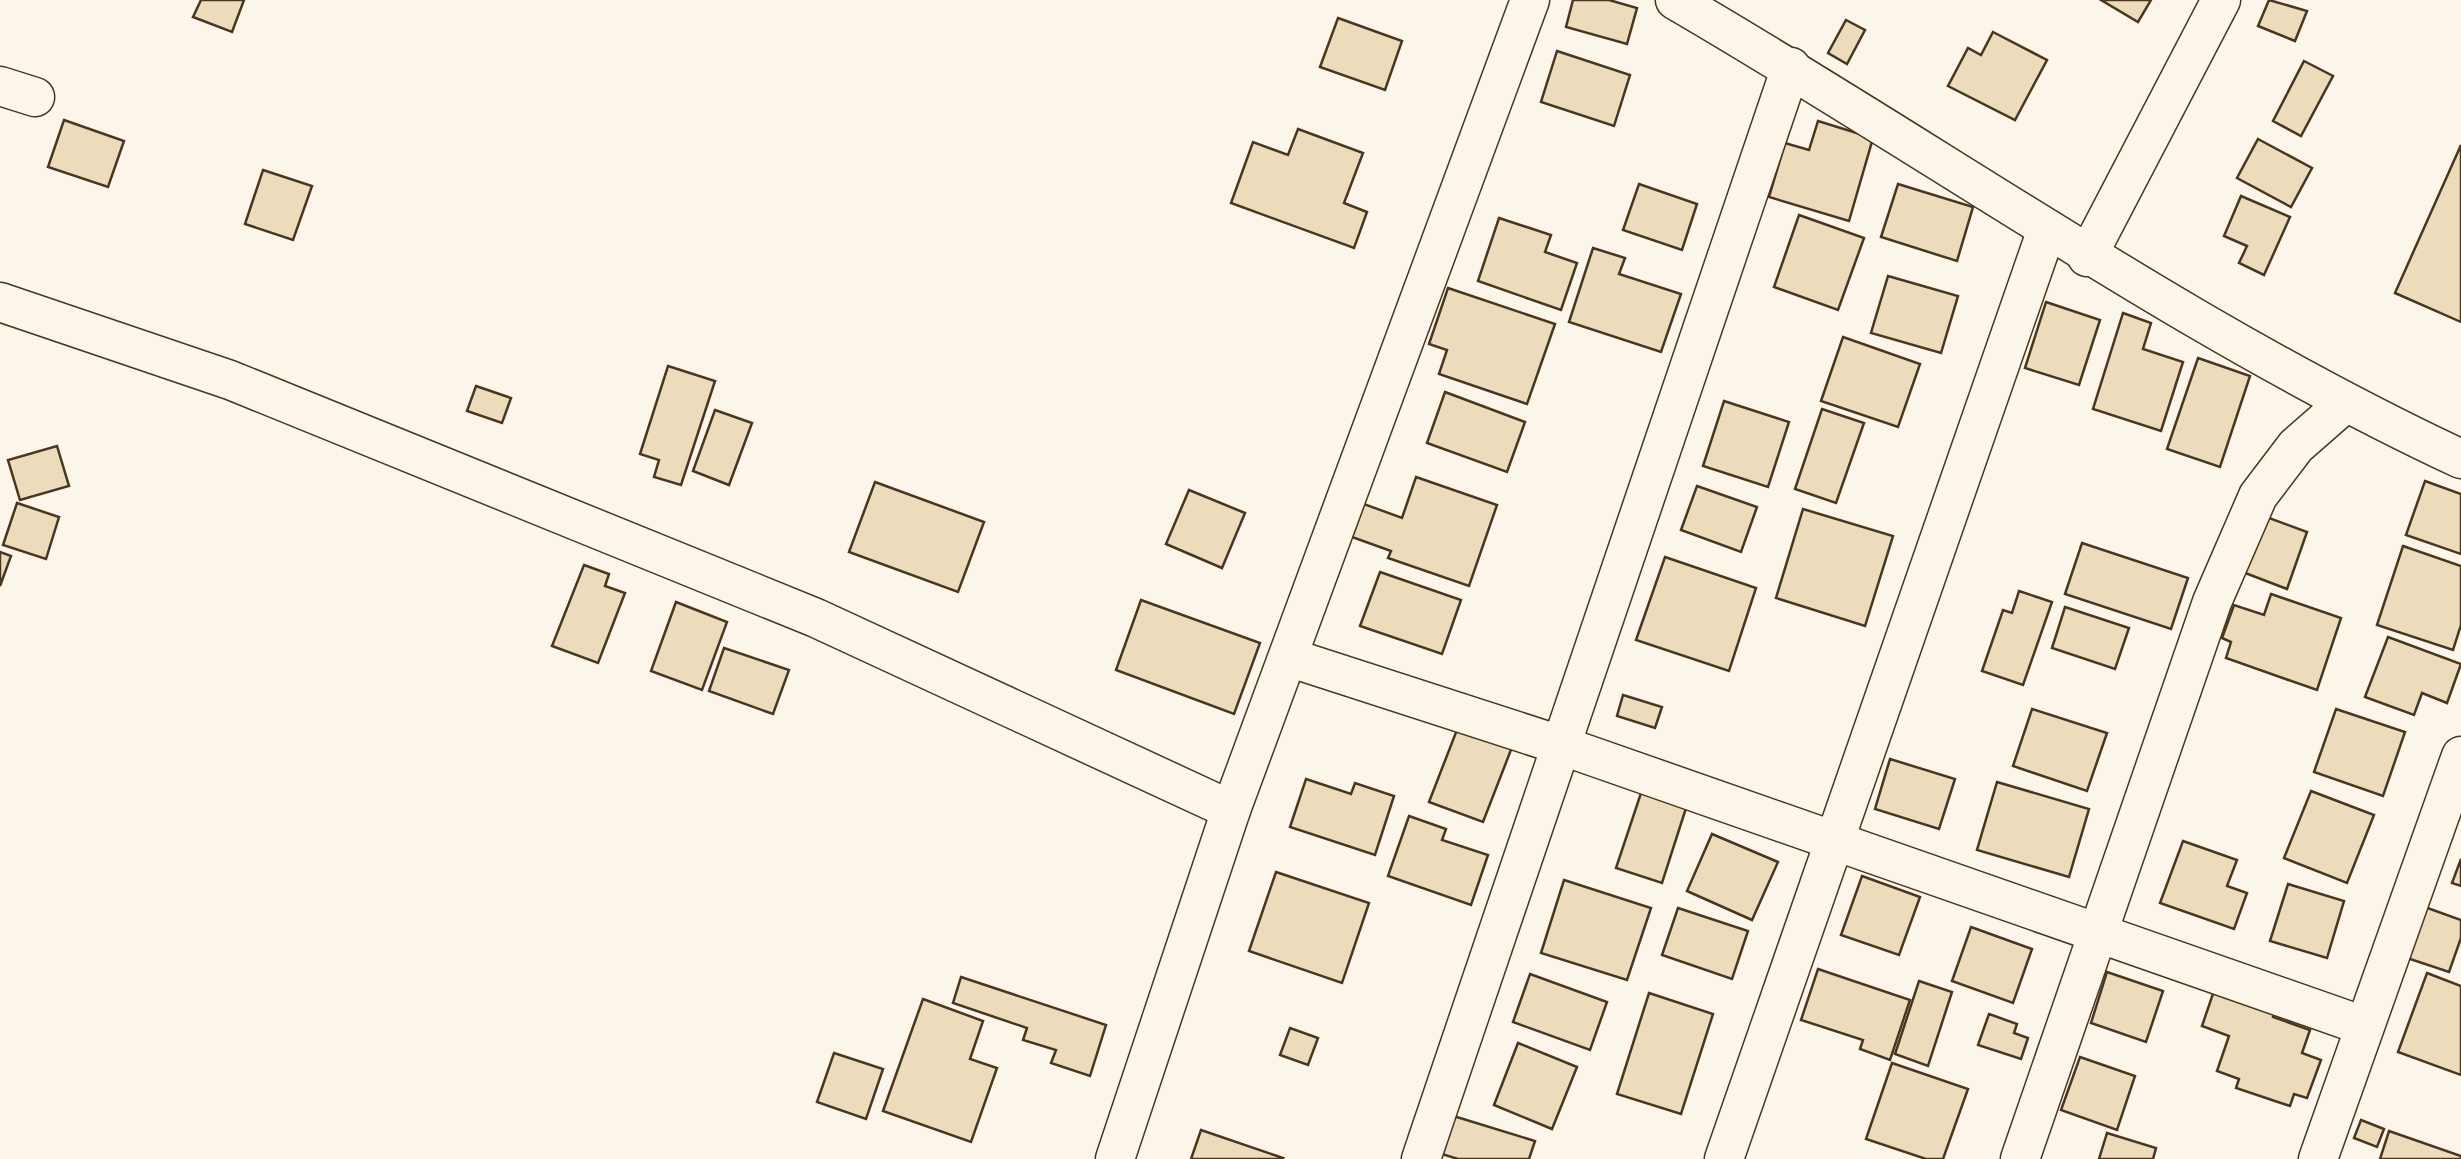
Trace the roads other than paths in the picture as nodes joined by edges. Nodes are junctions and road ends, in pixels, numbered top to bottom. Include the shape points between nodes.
1 (1530, 0) edge
2 (1675, 0) edge
3 (2221, 0) edge
4 (1791, 67) junction
5 (2046, 232) junction
6 (2088, 257) junction
7 (0, 302) edge
8 (2344, 404) junction
9 (2461, 459) edge
10 (1290, 658) junction
11 (1563, 746) junction
12 (2461, 756) edge
13 (1231, 810) junction
14 (1833, 841) junction
15 (2096, 931) junction
16 (2364, 1026) junction
17 (1115, 1159) edge
18 (1421, 1159) edge
19 (1724, 1159) edge
20 (2020, 1159) edge
21 (2318, 1159) edge

1 - 10 street
2 - 4 street
3 - 6 street
4 - 5 street
4 - 11 street
5 - 6 street
5 - 14 street
6 - 8 street
7 - 13 street via 230,380 816,618
8 - 9 street
8 - 15 street via 2296,446 2258,496 2212,602
10 - 11 street
10 - 13 street
11 - 14 street
11 - 18 street
12 - 16 street
13 - 17 street
14 - 15 street
14 - 19 street
15 - 16 street
15 - 20 street
16 - 21 street

